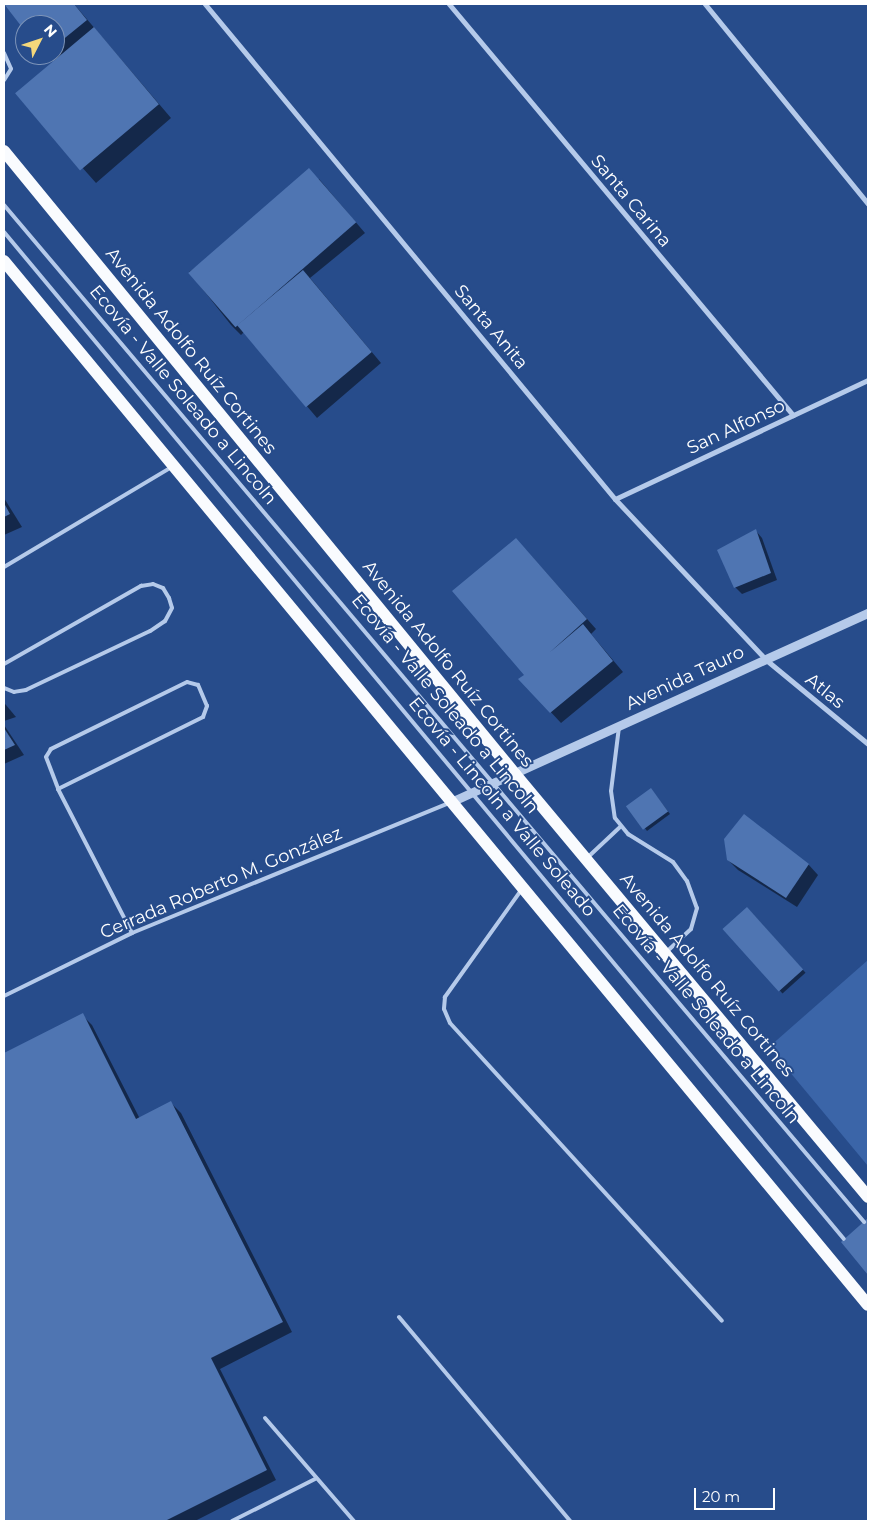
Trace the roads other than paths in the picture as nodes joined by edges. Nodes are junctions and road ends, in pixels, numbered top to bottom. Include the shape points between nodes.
1 (205, 4) edge
2 (449, 4) edge
3 (705, 4) edge
4 (4, 53) edge
5 (4, 80) edge
6 (4, 151) edge
7 (868, 204) edge
8 (4, 205) edge
9 (4, 232) edge
10 (4, 261) edge
11 (868, 380) edge
12 (793, 415) junction
13 (172, 466) junction
14 (616, 499) junction
15 (4, 567) edge
16 (868, 613) edge
17 (765, 659) junction
18 (4, 664) edge
19 (4, 688) edge
20 (619, 727) junction
21 (868, 744) edge
22 (515, 774) junction
23 (494, 783) junction
24 (58, 789) junction
25 (472, 793) junction
26 (453, 801) junction
27 (620, 827) junction
28 (586, 858) junction
29 (524, 887) junction
30 (132, 933) junction
31 (665, 953) junction
32 (4, 996) edge
33 (868, 1196) edge
34 (864, 1222) dead end
35 (844, 1239) dead end
36 (868, 1305) edge
37 (400, 1317) dead end
38 (722, 1321) dead end
39 (265, 1418) dead end
40 (314, 1479) junction
41 (232, 1521) edge
42 (354, 1521) edge
43 (570, 1521) edge

1 - 14 street, Santa Anita
2 - 12 street, Santa Carina
3 - 7 street
4 - 5 lane via 11,69
6 - 22 main road, Avenida Adolfo Ruíz Cortines
8 - 23 lane, Ecovía - Valle Soleado a Lincoln
9 - 25 lane, Ecovía - Lincoln a Valle Soleado
10 - 13 main road
11 - 12 street, San Alfonso
12 - 14 street, San Alfonso
13 - 15 lane
13 - 26 main road
14 - 17 street, Santa Anita
16 - 17 street, Avenida Tauro
17 - 20 street, Avenida Tauro
17 - 21 street, Atlas
18 - 19 lane via 141,586 153,584 163,588 169,598 172,608 165,620 150,631 26,690 14,692
20 - 22 street, Avenida Tauro
20 - 27 lane via 610,805
22 - 23 street, Avenida Tauro
22 - 28 main road, Avenida Adolfo Ruíz Cortines
23 - 25 street, Avenida Tauro
23 - 34 lane, Ecovía - Valle Soleado a Lincoln
24 - 24 lane via 202,717 207,706 198,685 187,682 51,749 46,761
24 - 30 lane
25 - 26 street, Avenida Tauro
25 - 35 lane, Ecovía - Lincoln a Valle Soleado
26 - 29 main road
26 - 30 lane, Cerrada Roberto M. González
27 - 28 lane
27 - 31 lane via 673,862 692,892 697,908 696,919 691,929
28 - 31 main road, Avenida Adolfo Ruíz Cortines
29 - 36 main road
29 - 38 lane via 445,997 444,1009 450,1023
30 - 32 lane, Cerrada Roberto M. González
31 - 33 main road, Avenida Adolfo Ruíz Cortines
37 - 43 lane
39 - 40 lane
40 - 41 lane
40 - 42 lane

